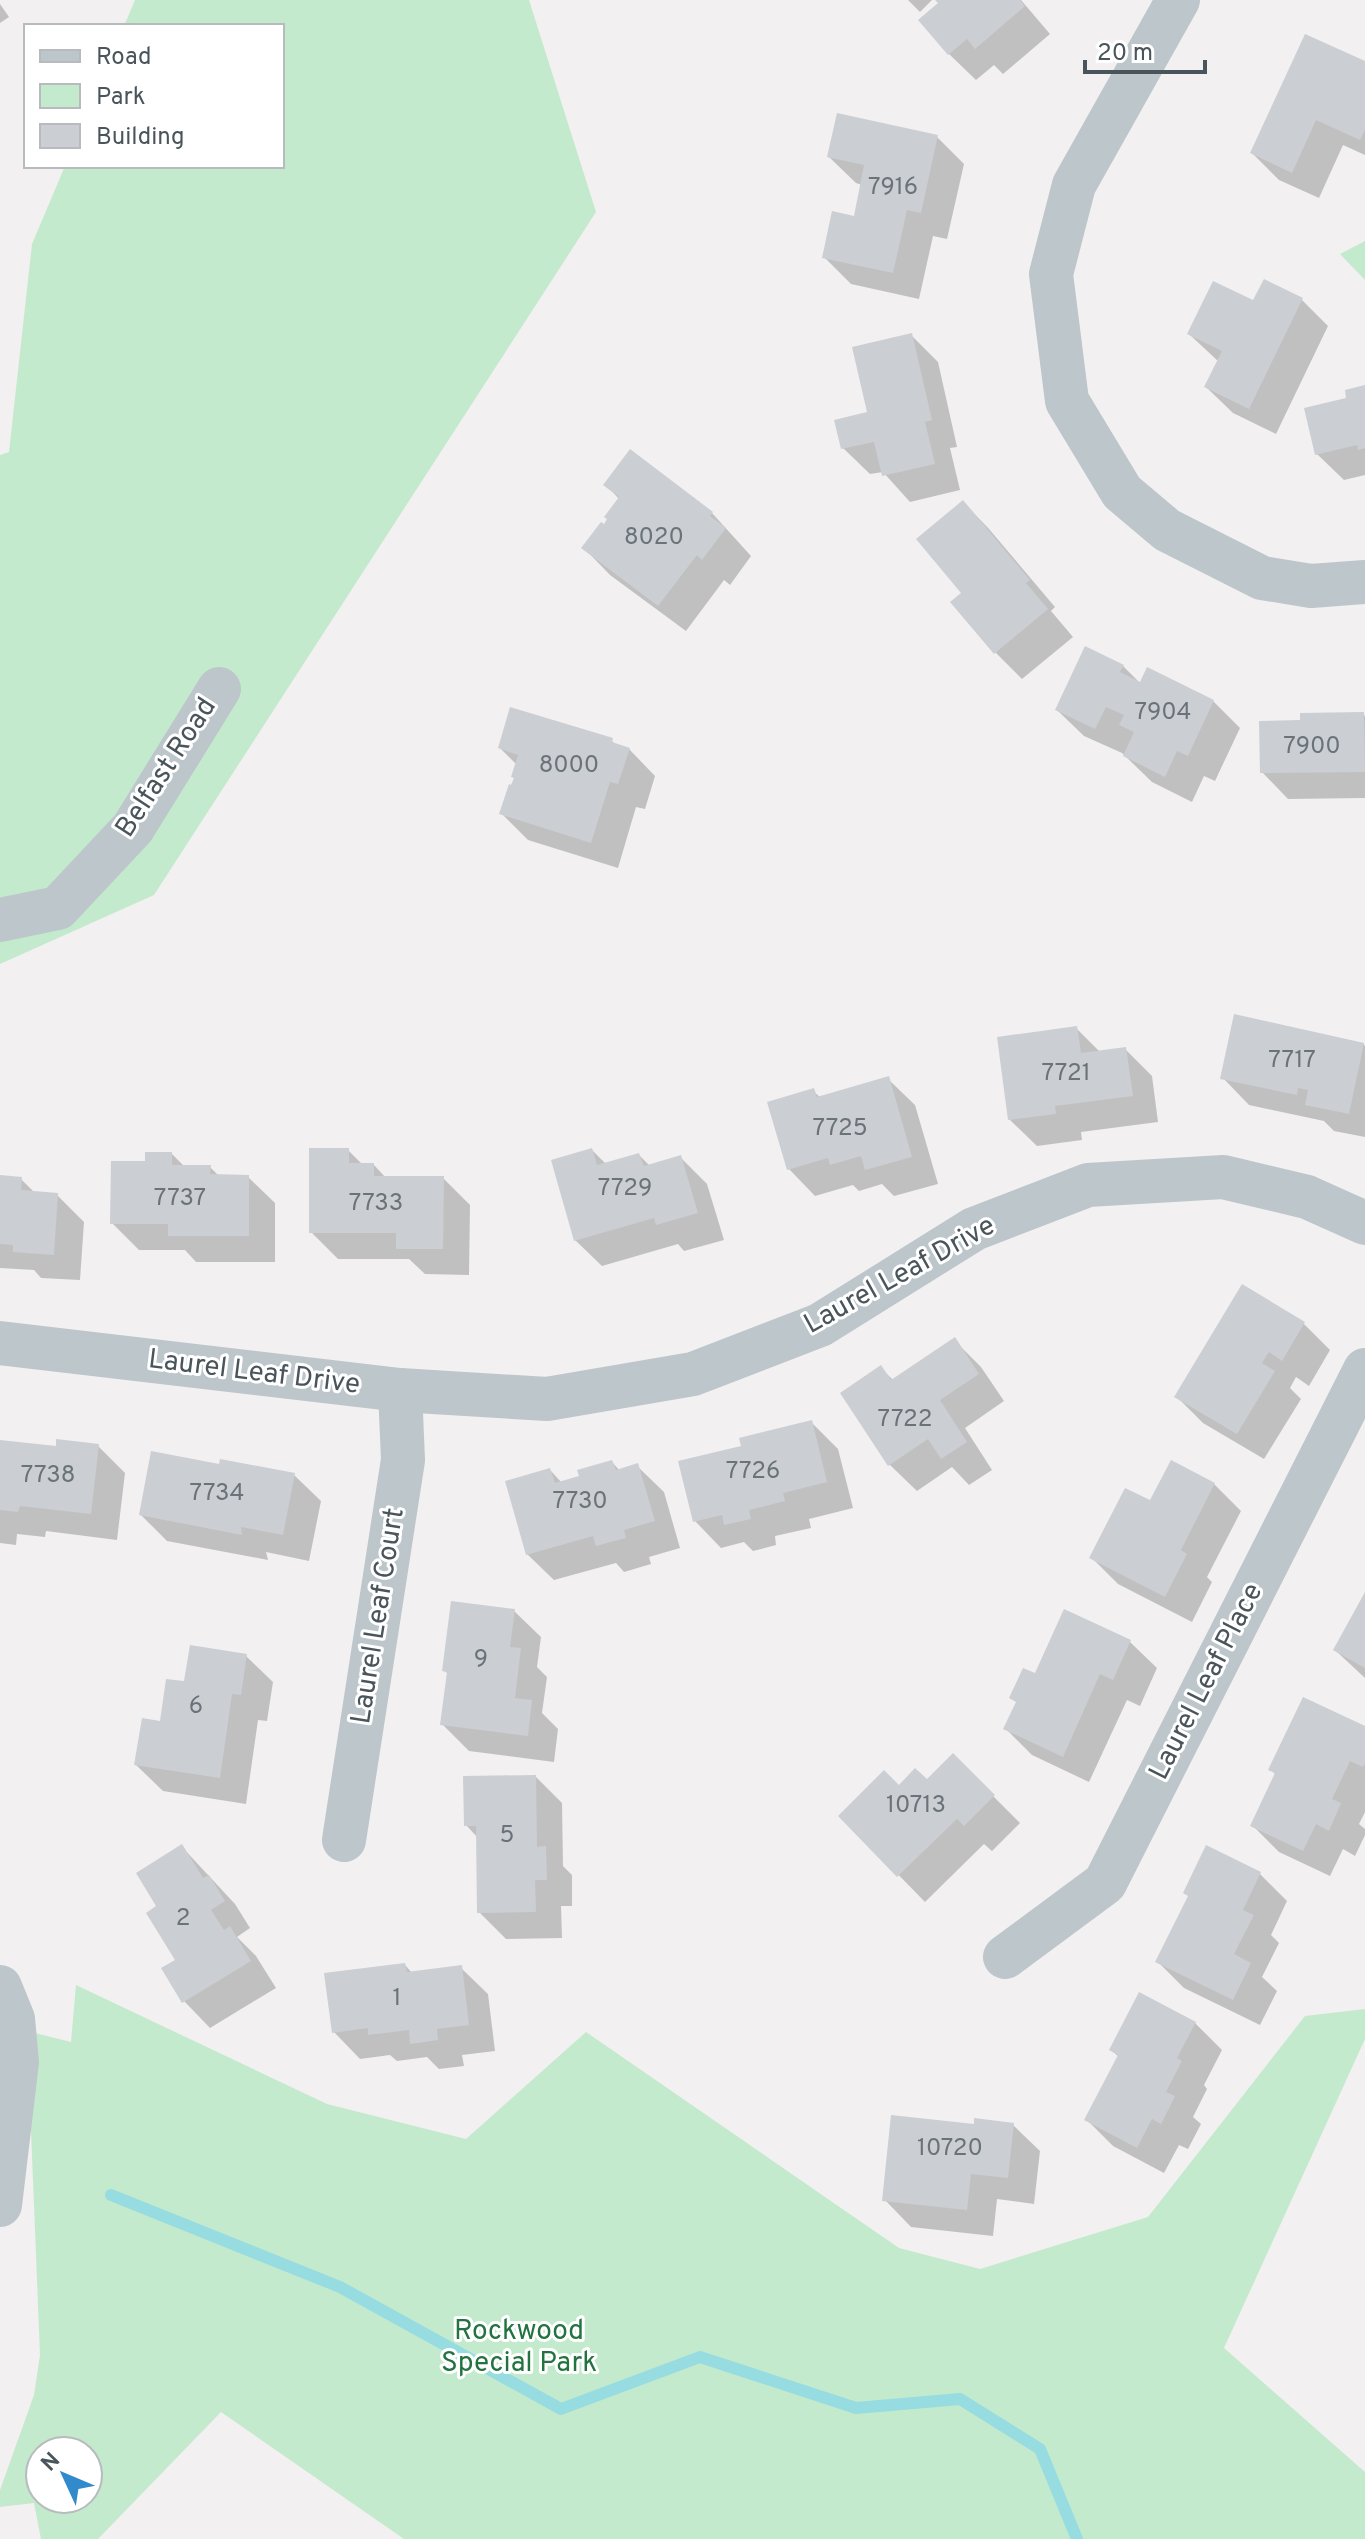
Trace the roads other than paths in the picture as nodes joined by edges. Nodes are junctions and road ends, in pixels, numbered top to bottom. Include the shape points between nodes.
1 (1178, 0) edge
2 (1365, 582) edge
3 (219, 689) dead end
4 (0, 920) edge
5 (1365, 1223) edge
6 (0, 1343) edge
7 (1365, 1370) edge
8 (400, 1390) junction
9 (344, 1840) dead end
10 (1005, 1957) dead end
11 (0, 1987) edge
12 (0, 2205) edge

1 - 2 street via 1074,185 1051,274 1067,401 1122,492 1167,530 1262,578 1311,586
3 - 4 street, Belfast Road via 133,828 58,908
5 - 8 street, Laurel Leaf Drive via 1307,1197 1223,1177 1088,1185 974,1229 820,1325 693,1374 547,1399
6 - 8 street, Laurel Leaf Drive
7 - 10 street, Laurel Leaf Place via 1105,1883
8 - 9 street, Laurel Leaf Court via 403,1460
11 - 12 street via 13,2019 17,2062

